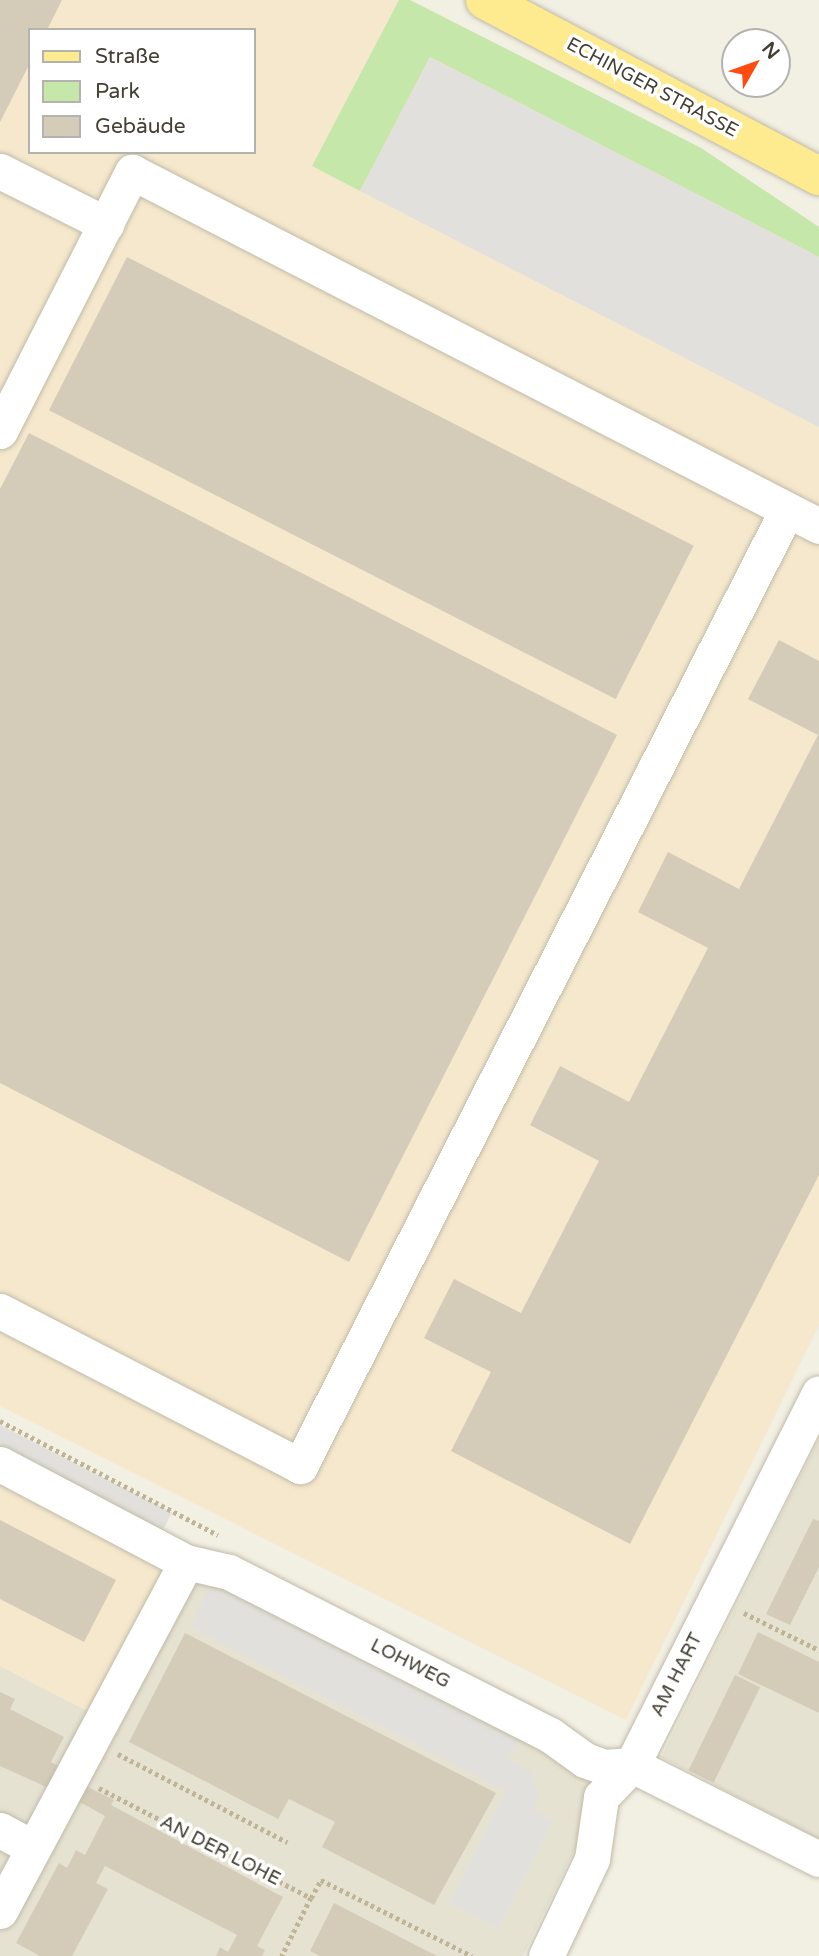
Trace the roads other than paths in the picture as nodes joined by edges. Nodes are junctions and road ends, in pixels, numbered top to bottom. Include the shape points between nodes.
1 (485, 0) edge
2 (0, 171) edge
3 (819, 176) edge
4 (106, 224) junction
5 (0, 431) edge
6 (788, 510) junction
7 (819, 526) edge
8 (0, 1311) edge
9 (819, 1393) edge
10 (0, 1464) edge
11 (186, 1562) junction
12 (632, 1765) junction
13 (0, 1830) edge
14 (33, 1847) junction
15 (819, 1859) edge
16 (0, 1911) edge
17 (545, 1956) edge

1 - 3 main road, ECHINGER STRASSE
2 - 4 street
4 - 5 street
4 - 6 street via 132,172
6 - 7 street
6 - 8 street via 300,1466
9 - 12 street, AM HART
10 - 11 street, LOHWEG
11 - 12 street, LOHWEG via 229,1572 550,1735 584,1760 604,1767
11 - 14 street
12 - 15 street, LOHWEG
12 - 17 street, AM HART via 601,1797 592,1859
13 - 14 street
14 - 16 street

